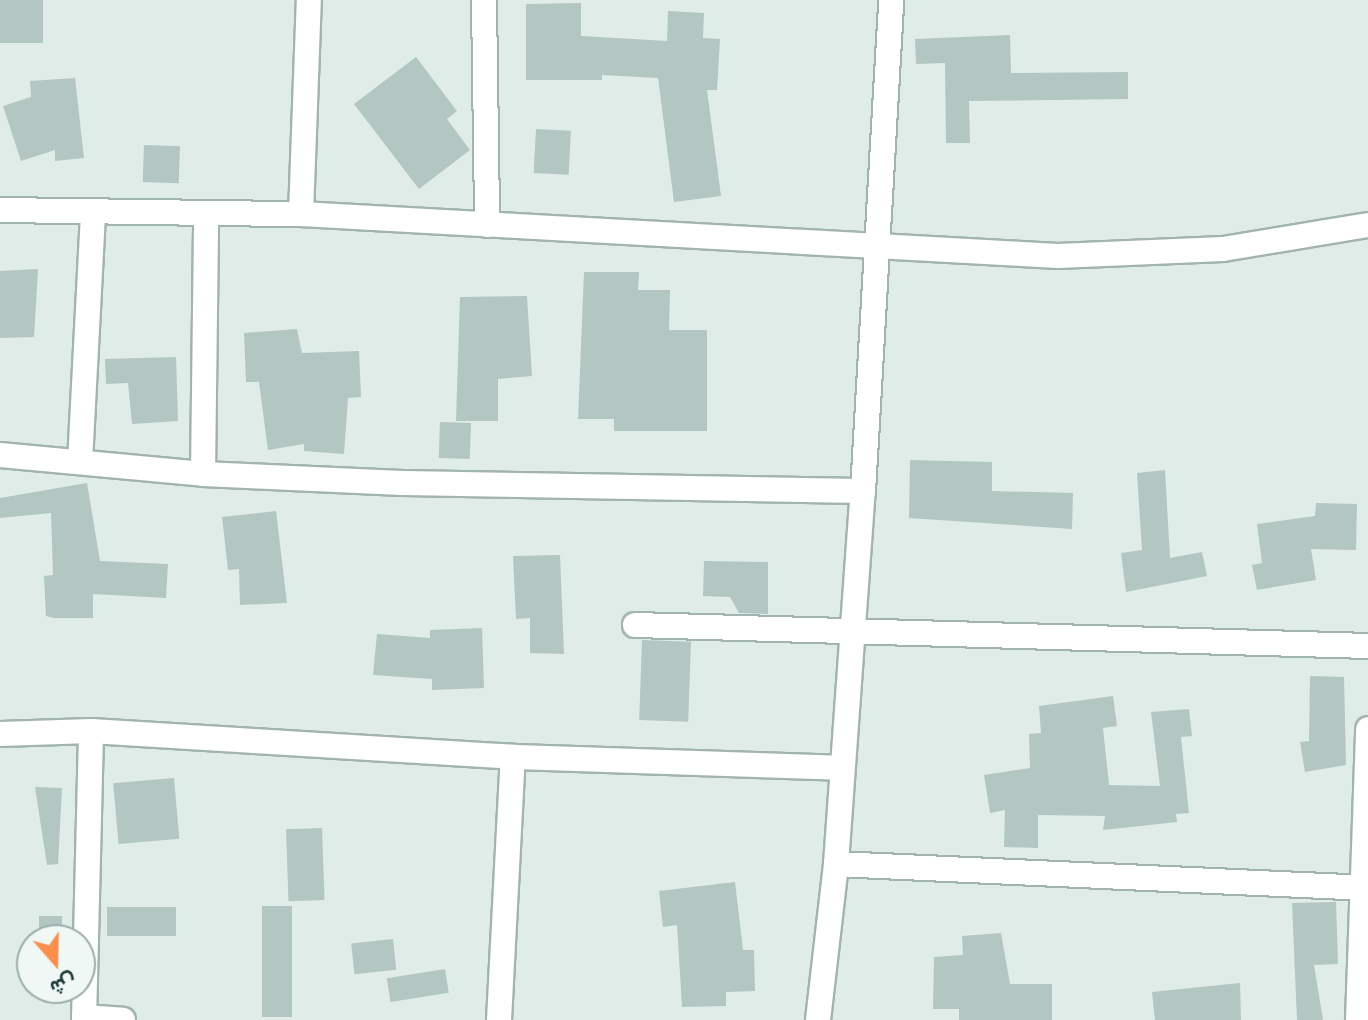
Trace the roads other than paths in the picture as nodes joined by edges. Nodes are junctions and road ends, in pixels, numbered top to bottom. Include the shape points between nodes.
1 (309, 0) edge
2 (484, 0) edge
3 (891, 0) edge
4 (0, 210) edge
5 (93, 212) junction
6 (206, 214) junction
7 (301, 214) junction
8 (487, 225) junction
9 (1368, 225) edge
10 (875, 248) junction
11 (0, 455) edge
12 (80, 462) junction
13 (203, 474) junction
14 (863, 491) junction
15 (635, 625) dead end
16 (852, 629) junction
17 (1368, 646) edge
18 (1368, 729) edge
19 (91, 731) junction
20 (0, 734) edge
21 (513, 757) junction
22 (842, 768) junction
23 (836, 864) junction
24 (1365, 888) edge
25 (84, 1018) edge
26 (123, 1020) edge
27 (499, 1020) edge
28 (818, 1020) edge
29 (1358, 1020) edge

1 - 7 street
2 - 8 street
3 - 10 street
4 - 5 street
5 - 6 street
5 - 12 street
6 - 7 street
6 - 13 street
7 - 8 street
8 - 10 street
9 - 10 street via 1223,249 1058,256
10 - 14 street
11 - 12 street
12 - 13 street
13 - 14 street
14 - 16 street
15 - 16 street
16 - 17 street
16 - 22 street
18 - 24 street
19 - 20 street
19 - 21 street
19 - 25 street
21 - 22 street
21 - 27 street
22 - 23 street
23 - 24 street
23 - 28 street
24 - 29 street
25 - 26 street

